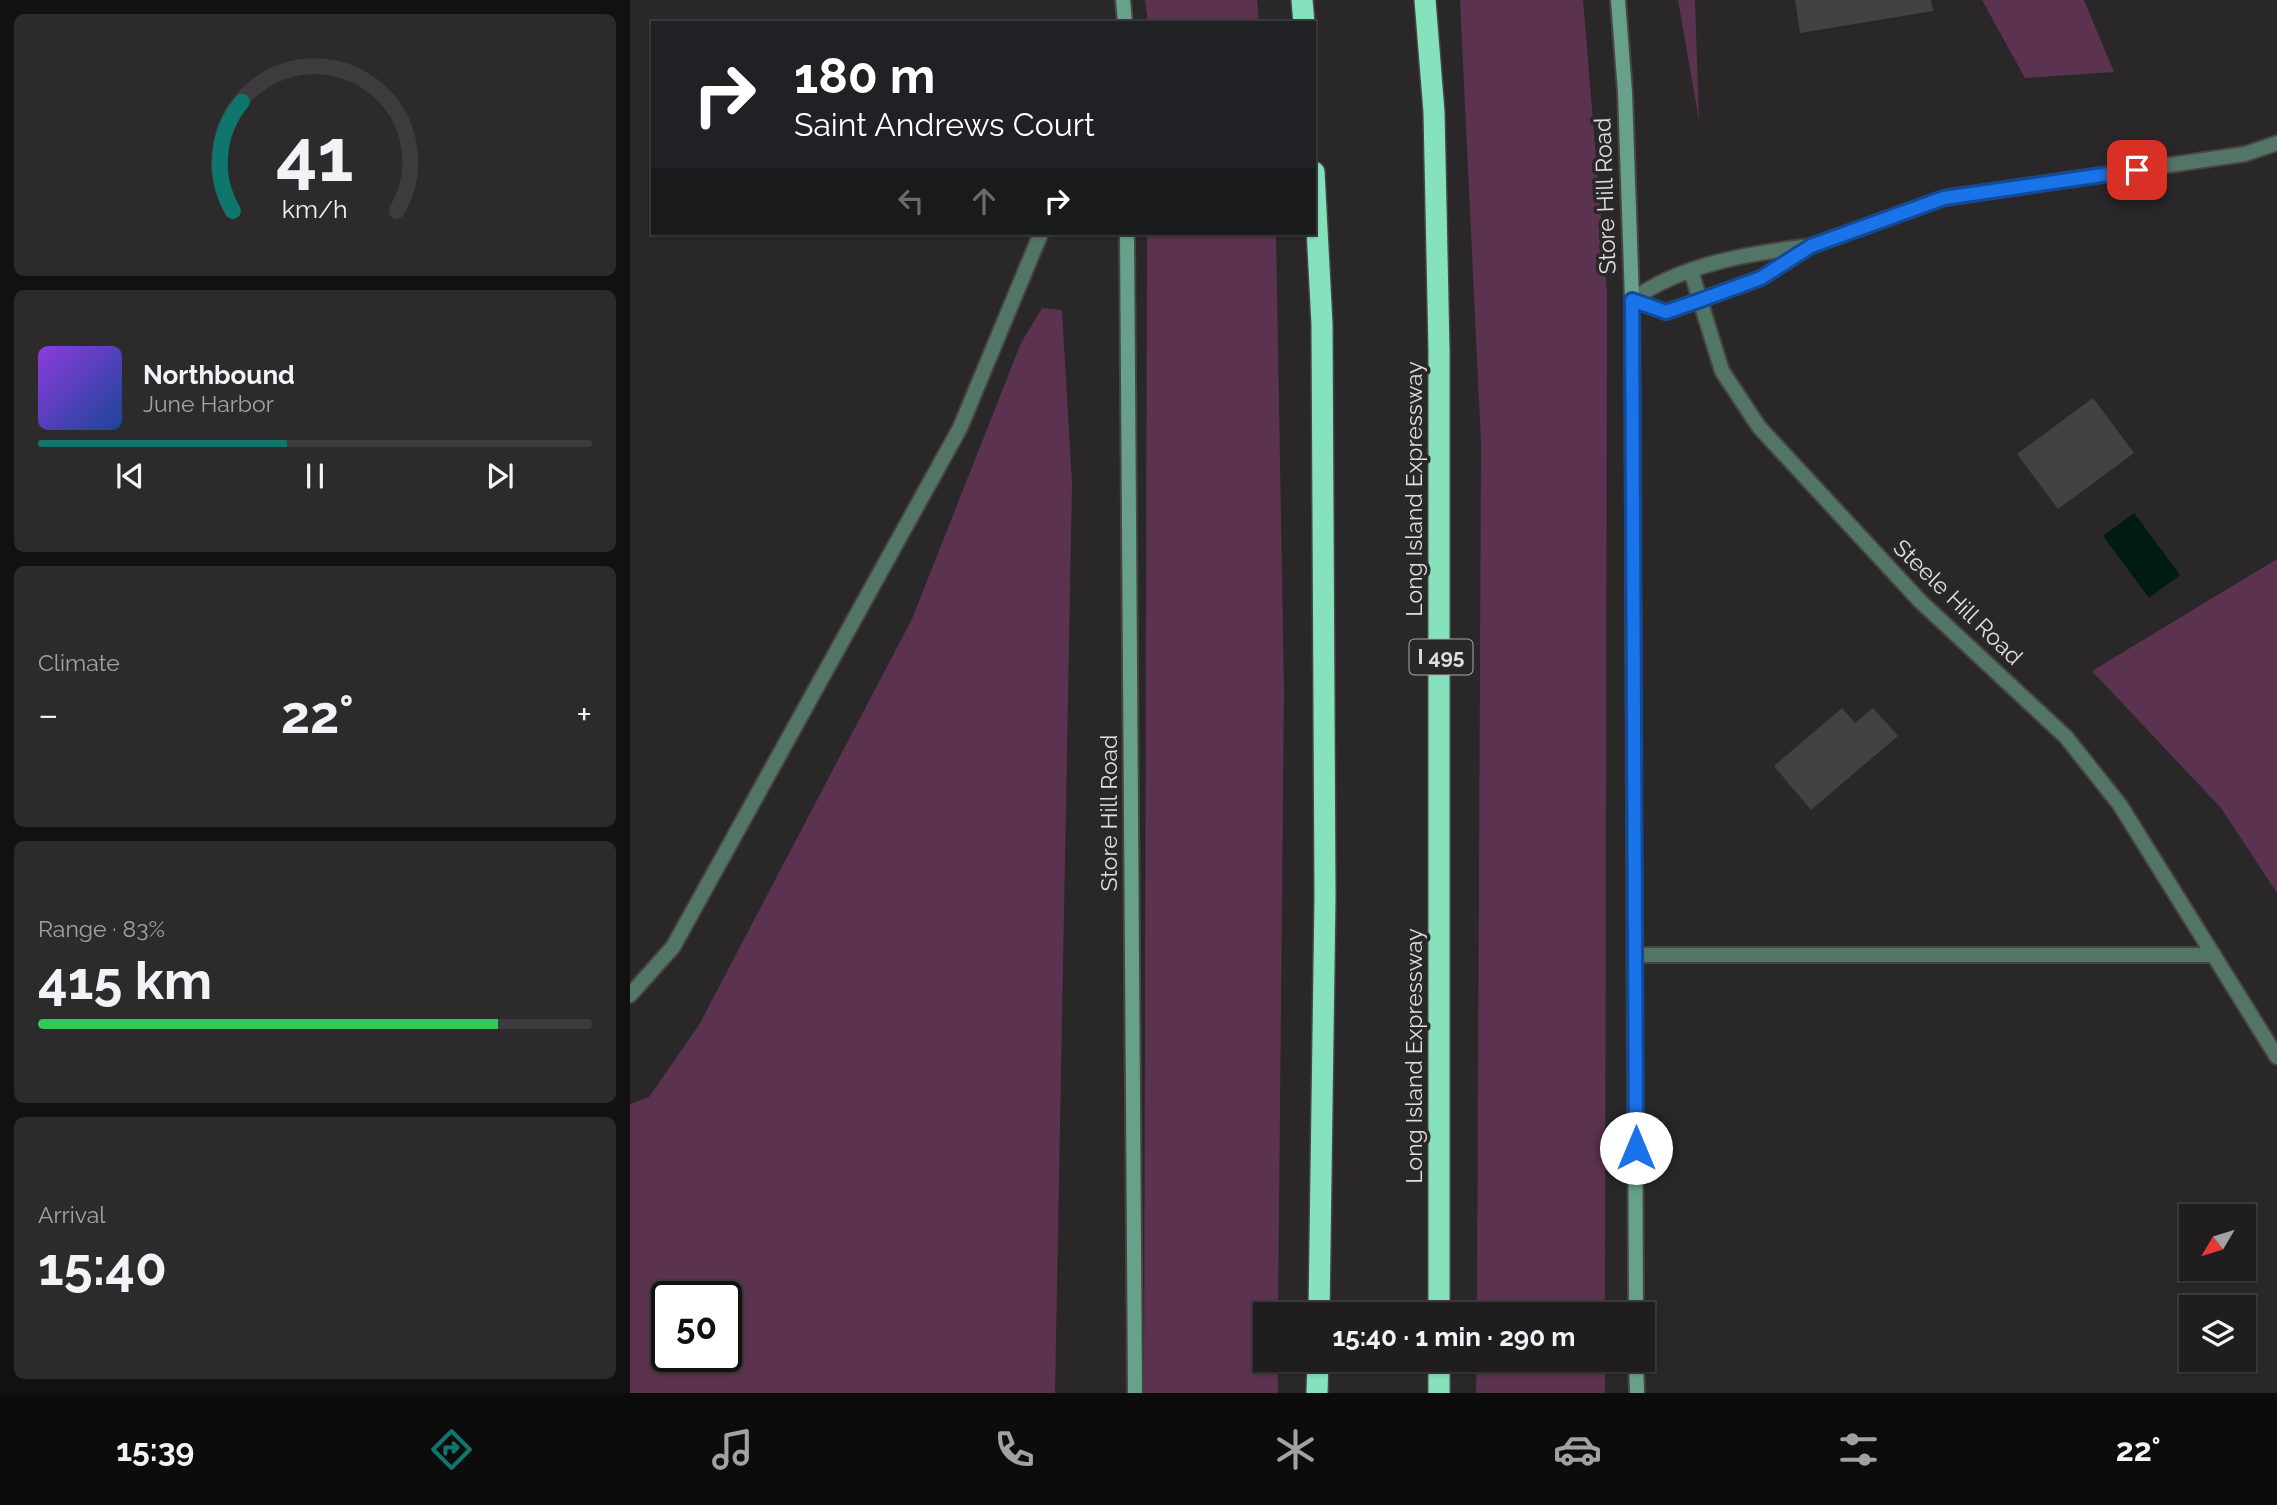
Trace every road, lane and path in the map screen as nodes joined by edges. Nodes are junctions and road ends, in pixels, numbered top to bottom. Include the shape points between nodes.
1 (1123, 0) edge
2 (1302, 0) edge
3 (1425, 0) edge
4 (1618, 0) edge
5 (1125, 21) edge
6 (1304, 21) edge
7 (2277, 143) edge
8 (1316, 210) edge
9 (1040, 235) edge
10 (1127, 235) edge
11 (1811, 246) junction
12 (1691, 271) junction
13 (1632, 300) junction
14 (1698, 301) junction
15 (1635, 954) junction
16 (2214, 956) junction
17 (630, 995) edge
18 (2277, 1057) edge
19 (1319, 1302) edge
20 (1439, 1302) edge
21 (1636, 1302) edge
22 (1318, 1372) edge
23 (1439, 1372) edge
24 (1636, 1372) edge
25 (1135, 1393) edge
26 (1317, 1393) edge
27 (1439, 1393) edge
28 (1637, 1393) edge

1 - 5 main road
2 - 6 highway
3 - 20 highway, Long Island Expressway / I 495 via 1434,112 1440,377
4 - 13 main road, Store Hill Road
7 - 11 street via 2245,154 1944,198
8 - 19 highway via 1322,324 1325,869
9 - 17 street via 960,428 673,947
10 - 25 main road, Store Hill Road
11 - 12 street via 1755,252
11 - 14 street via 1761,278
12 - 13 street via 1657,282
12 - 14 street, Steele Hill Road
13 - 14 street via 1666,312
13 - 15 main road, Store Hill Road
14 - 16 street, Steele Hill Road via 1722,372 1759,428 1920,601 2066,737 2120,805
15 - 16 street
15 - 21 main road, Store Hill Road
16 - 18 street, Steele Hill Road
22 - 26 highway
23 - 27 highway
24 - 28 main road

